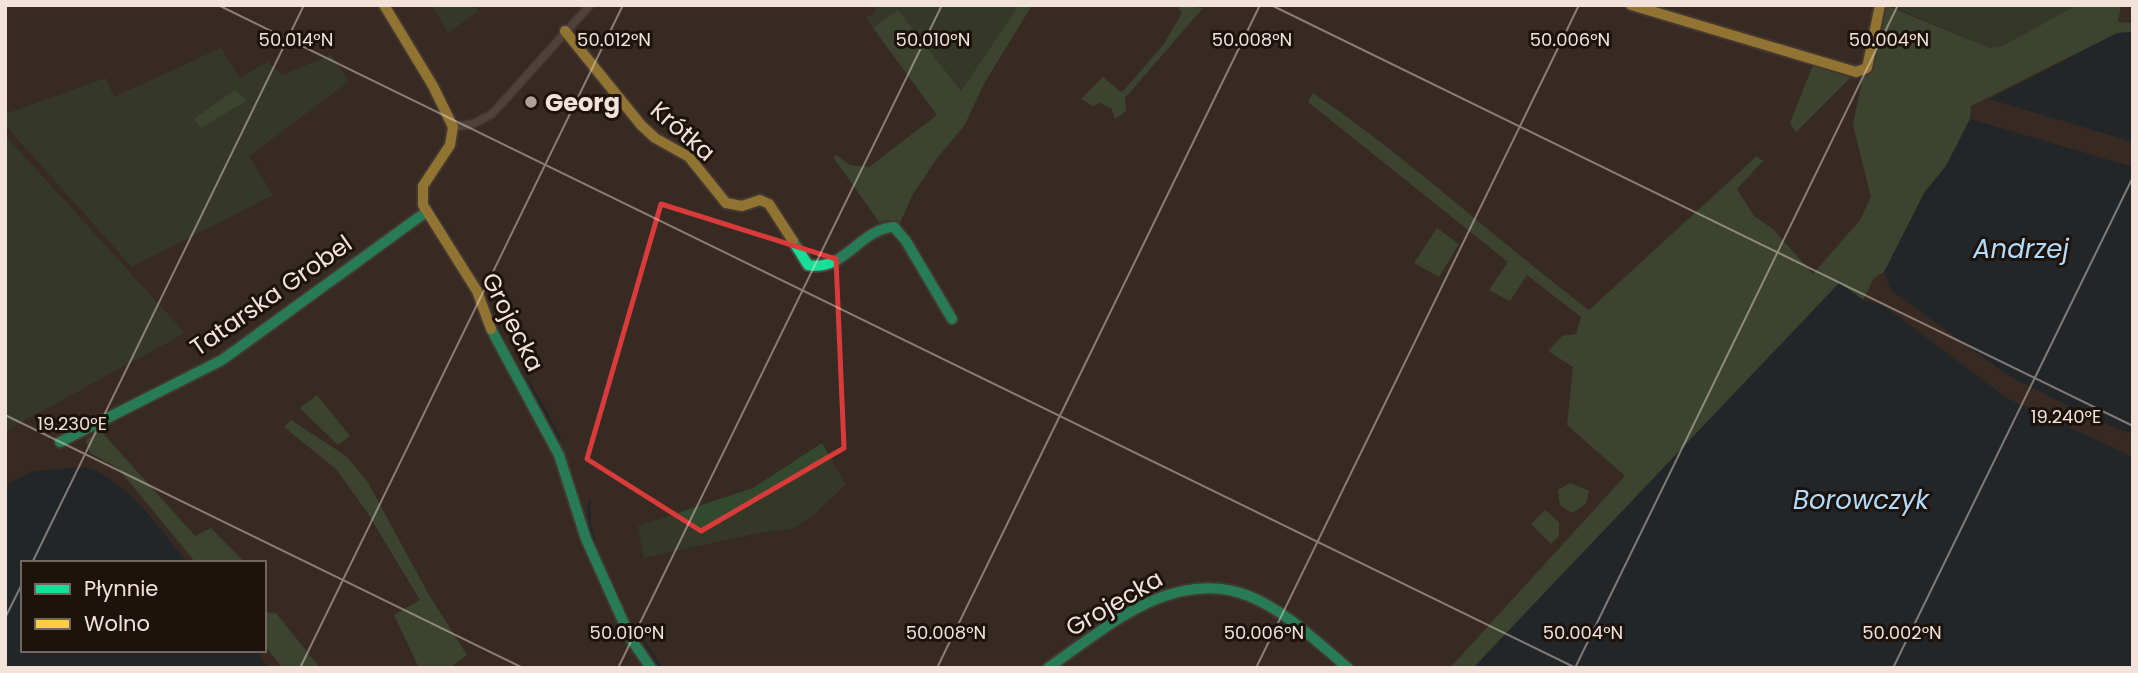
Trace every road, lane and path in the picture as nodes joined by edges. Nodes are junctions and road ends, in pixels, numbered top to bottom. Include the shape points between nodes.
1 (384, 5) edge
2 (590, 5) edge
3 (1631, 5) edge
4 (1881, 5) edge
5 (565, 31) junction
6 (453, 127) junction
7 (426, 212) junction
8 (952, 319) dead end
9 (60, 442) dead end
10 (651, 668) edge
11 (1048, 668) edge
12 (1348, 668) edge

1 - 6 street
2 - 5 street
3 - 4 street via 1856,72 1867,68
5 - 6 street via 492,114 477,123
5 - 8 street, Krótka via 641,125 689,157 721,200 736,206 760,200 772,206 808,265 829,266 881,229 894,227
6 - 7 street via 448,149 423,186
7 - 9 street, Tatarska Grobel via 222,360
7 - 10 street, Grojecka via 477,291 496,343 559,455 586,539 631,639
11 - 12 street, Grojecka via 1156,599 1183,588 1206,586 1254,598

